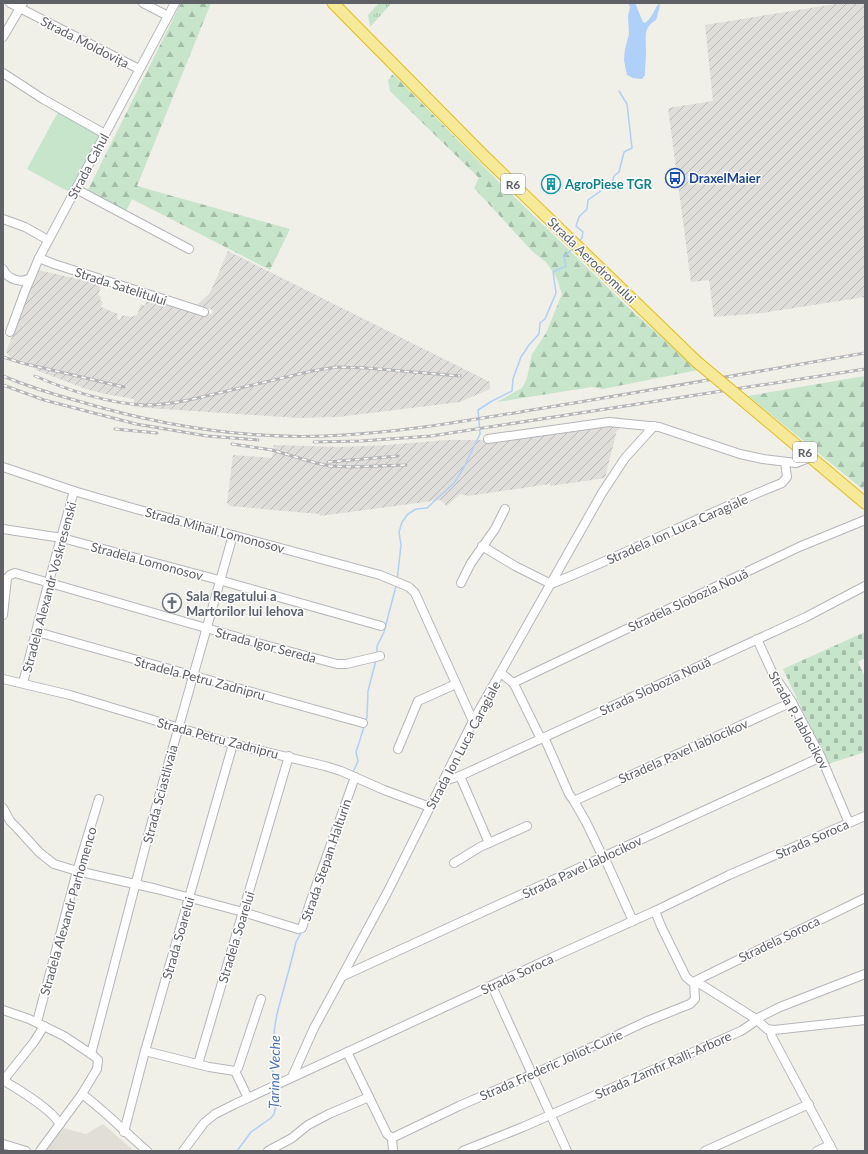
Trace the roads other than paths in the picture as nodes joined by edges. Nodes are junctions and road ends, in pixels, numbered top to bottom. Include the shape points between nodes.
1 (10, 3) edge
2 (143, 3) edge
3 (174, 3) edge
4 (333, 3) edge
5 (21, 6) edge
6 (168, 16) junction
7 (3, 37) edge
8 (139, 69) junction
9 (3, 73) edge
10 (105, 134) junction
11 (76, 189) junction
12 (3, 219) edge
13 (48, 240) junction
14 (189, 249) dead end
15 (39, 258) junction
16 (3, 269) edge
17 (30, 278) junction
18 (204, 312) dead end
19 (10, 332) dead end
20 (654, 426) junction
21 (488, 439) dead end
22 (811, 458) junction
23 (785, 462) junction
24 (3, 467) edge
25 (74, 491) junction
26 (865, 503) edge
27 (505, 509) dead end
28 (865, 520) edge
29 (3, 529) edge
30 (233, 534) junction
31 (62, 538) junction
32 (482, 546) junction
33 (219, 580) junction
34 (49, 583) junction
35 (461, 583) dead end
36 (551, 584) junction
37 (865, 586) edge
38 (4, 605) edge
39 (3, 615) edge
40 (381, 626) dead end
41 (206, 628) junction
42 (37, 632) junction
43 (758, 639) junction
44 (380, 656) dead end
45 (501, 673) junction
46 (193, 676) junction
47 (3, 679) edge
48 (23, 683) junction
49 (513, 683) junction
50 (456, 684) junction
51 (792, 702) junction
52 (473, 721) junction
53 (363, 723) dead end
54 (178, 729) junction
55 (543, 738) junction
56 (233, 744) junction
57 (398, 749) dead end
58 (289, 756) junction
59 (821, 757) junction
60 (460, 776) junction
61 (355, 777) junction
62 (444, 781) junction
63 (99, 799) dead end
64 (574, 801) junction
65 (430, 808) junction
66 (4, 813) edge
67 (865, 816) edge
68 (849, 823) junction
69 (527, 826) dead end
70 (490, 843) junction
71 (603, 856) junction
72 (454, 863) dead end
73 (77, 871) junction
74 (137, 884) junction
75 (190, 898) junction
76 (865, 898) edge
77 (655, 911) junction
78 (243, 912) junction
79 (633, 921) junction
80 (865, 974) edge
81 (343, 976) junction
82 (694, 982) junction
83 (492, 986) junction
84 (261, 999) dead end
85 (3, 1010) edge
86 (756, 1019) junction
87 (865, 1020) edge
88 (40, 1024) junction
89 (770, 1030) junction
90 (145, 1051) junction
91 (347, 1052) junction
92 (91, 1054) junction
93 (198, 1064) junction
94 (235, 1071) junction
95 (532, 1074) junction
96 (292, 1077) junction
97 (82, 1094) junction
98 (369, 1097) junction
99 (248, 1098) junction
100 (809, 1104) junction
101 (551, 1114) junction
102 (60, 1124) junction
103 (124, 1132) junction
104 (392, 1138) junction
105 (3, 1144) edge
106 (831, 1148) edge
107 (26, 1151) edge
108 (40, 1151) edge
109 (147, 1151) edge
110 (183, 1151) edge
111 (268, 1151) edge
112 (393, 1151) edge
113 (463, 1151) edge
114 (567, 1151) edge
115 (705, 1151) edge
116 (817, 1151) edge

1 - 5 street, Strada Moldovița
2 - 6 street
3 - 6 street, Strada Cahul
4 - 22 highway, Strada Aerodromului / R6, bridge via 485,157 697,362
5 - 7 street
5 - 8 street, Strada Moldovița
6 - 8 street, Strada Cahul
8 - 10 street, Strada Cahul
9 - 10 street
10 - 11 street, Strada Cahul
11 - 13 street, Strada Cahul
11 - 14 street
12 - 13 street via 25,227
13 - 15 street, Strada Cahul
15 - 17 street, Strada Cahul
15 - 18 street, Strada Satelitului
16 - 17 street via 11,278
17 - 19 street, Strada Cahul
20 - 21 street via 609,422
20 - 23 street via 740,454
20 - 36 street, Strada Ion Luca Caragiale via 618,468
22 - 23 street via 796,463
22 - 26 highway, Strada Aerodromului / R6
23 - 36 street, Stradela Ion Luca Caragiale via 787,478 782,483
24 - 25 street, Strada Mihail Lomonosov
25 - 30 street, Strada Mihail Lomonosov
25 - 31 street, Stradela Alexandr Voskresenski
27 - 32 street via 496,529
28 - 49 street, Stradela Slobozia Nouă via 799,547
29 - 31 street, Stradela Lomonosov
30 - 33 street, Strada Sciastlivaia
30 - 50 street, Strada Mihail Lomonosov via 380,575 409,587 415,593
31 - 33 street, Stradela Lomonosov
31 - 34 street, Stradela Alexandr Voskresenski
32 - 35 street
32 - 36 street
33 - 40 street, Stradela Lomonosov
33 - 41 street, Strada Sciastlivaia
34 - 38 street, Strada Igor Sereda via 15,573 10,575 7,578
34 - 41 street, Strada Igor Sereda
34 - 42 street, Stradela Alexandr Voskresenski
36 - 45 street, Strada Ion Luca Caragiale
37 - 43 street, Strada Slobozia Nouă
38 - 39 street
41 - 44 street, Strada Igor Sereda via 337,664
41 - 46 street, Strada Sciastlivaia
42 - 46 street, Stradela Petru Zadnipru
42 - 48 street, Stradela Alexandr Voskresenski
43 - 51 street, Strada P. Iablocikov via 773,674
43 - 55 street, Strada Slobozia Nouă
45 - 49 street
45 - 52 street, Strada Ion Luca Caragiale
46 - 53 street, Stradela Petru Zadnipru
46 - 54 street, Strada Sciastlivaia
47 - 48 street, Strada Petru Zadnipru
48 - 54 street, Strada Petru Zadnipru
49 - 55 street
50 - 52 street, Strada Mihail Lomonosov
50 - 57 street via 418,701
51 - 59 street, Strada P. Iablocikov
51 - 64 street, Stradela Pavel Iablocikov
52 - 62 street, Strada Ion Luca Caragiale
54 - 56 street, Strada Petru Zadnipru
54 - 74 street, Strada Sciastlivaia
55 - 60 street, Strada Slobozia Nouă
55 - 64 street
56 - 58 street, Strada Petru Zadnipru
56 - 75 street, Strada Soarelui
58 - 61 street, Strada Petru Zadnipru
58 - 78 street, Stradela Soarelui
59 - 68 street, Strada P. Iablocikov
59 - 71 street, Strada Pavel Iablocikov
60 - 62 street, Strada Slobozia Nouă
60 - 70 street
61 - 65 street, Strada Petru Zadnipru
61 - 78 street, Strada Stepan Halturin via 302,928 287,927
62 - 65 street, Strada Ion Luca Caragiale
63 - 73 street, Stradela Alexandr Parhomenco
64 - 71 street
65 - 81 street, Strada Ion Luca Caragiale
66 - 73 street via 49,861
67 - 68 street, Strada Soroca
68 - 77 street, Strada Soroca via 729,875
69 - 70 street
70 - 72 street
71 - 79 street
71 - 81 street, Strada Pavel Iablocikov
73 - 74 street
73 - 88 street, Stradela Alexandr Parhomenco
74 - 75 street
74 - 92 street, Strada Sciastlivaia
75 - 78 street
75 - 90 street, Strada Soarelui
76 - 82 street, Stradela Sorocа
77 - 79 street, Strada Soroca
77 - 82 street via 682,971
78 - 93 street, Stradela Soarelui
79 - 83 street, Strada Soroca
80 - 86 street, Strada Zamfir Ralli-Arbore
81 - 96 street, Strada Ion Luca Caragiale via 314,1028
82 - 86 street
82 - 95 street, Strada Frederic Joliot-Curie via 694,999 690,1004
83 - 91 street, Strada Soroca
83 - 95 street
84 - 94 street
85 - 88 street
86 - 89 street
86 - 101 street, Strada Zamfir Ralli-Arbore via 741,1031
87 - 89 street
88 - 92 street
88 - 102 street, Stradela Alexandr Parhomenco via 34,1042 5,1079 44,1108
89 - 100 street
90 - 93 street
90 - 103 street, Strada Soarelui
91 - 96 street, Strada Soroca
91 - 98 street
92 - 97 street via 97,1059 98,1065
93 - 94 street
94 - 99 street
95 - 101 street
95 - 104 street, Strada Frederic Joliot-Curie
96 - 99 street, Strada Soroca
97 - 102 street
97 - 103 street
98 - 104 street via 387,1134
98 - 111 street via 308,1125 292,1138
99 - 110 street, Strada Soroca via 210,1118
100 - 106 street
100 - 115 street
101 - 113 street, Strada Zamfir Ralli-Arbore
101 - 114 street
102 - 108 street
103 - 109 street
104 - 112 street
105 - 107 street
106 - 116 street

